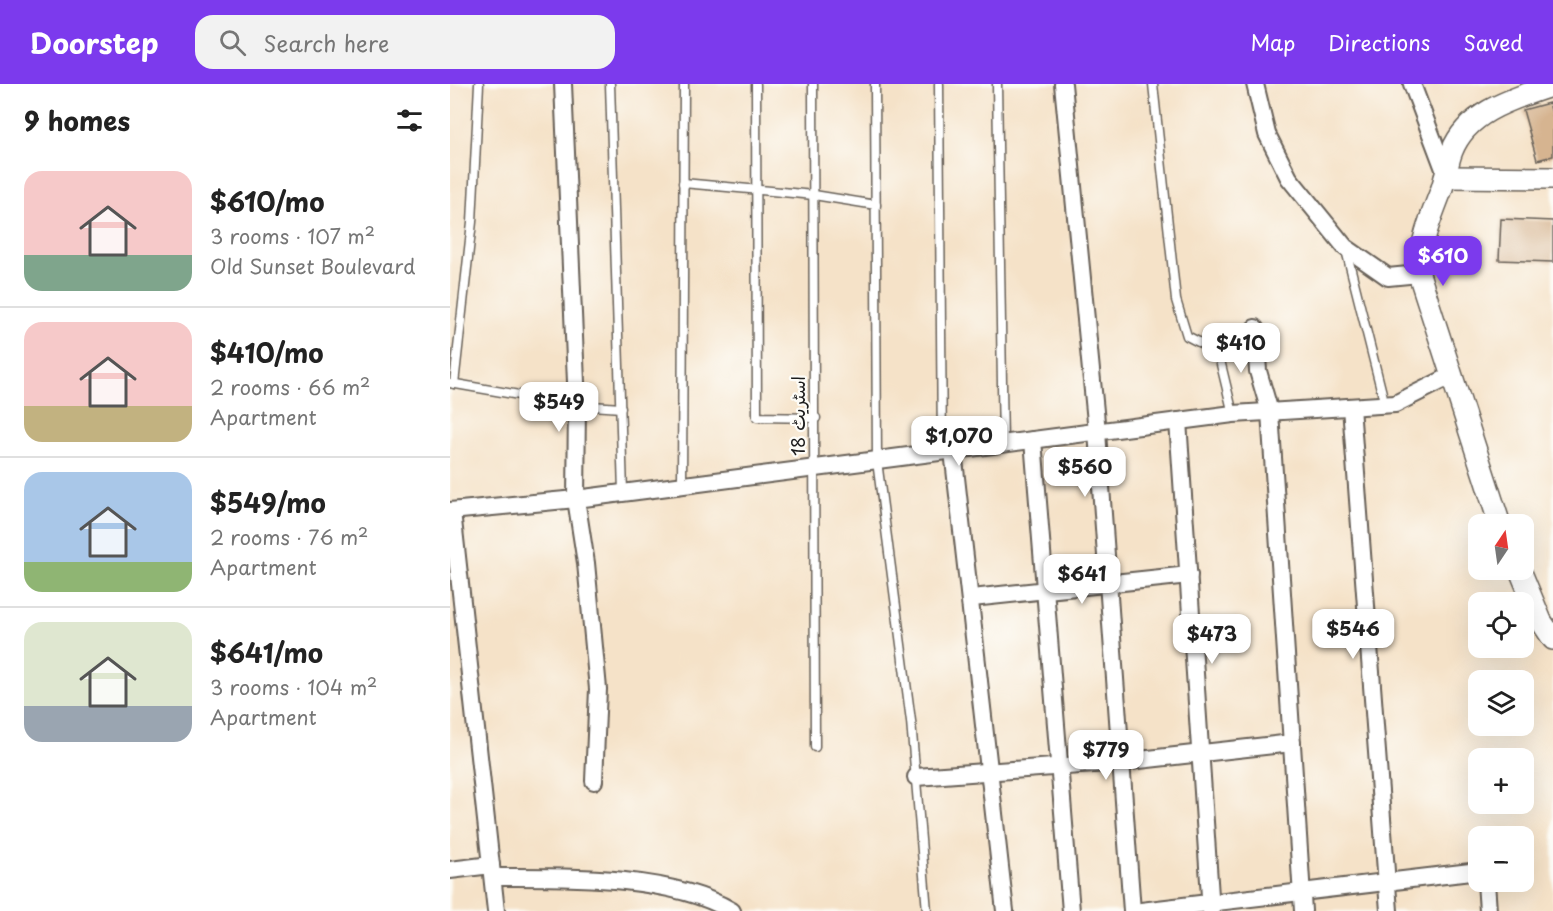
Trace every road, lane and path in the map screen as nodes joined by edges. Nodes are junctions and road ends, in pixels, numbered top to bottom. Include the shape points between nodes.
1 (479, 84) edge
2 (563, 84) edge
3 (610, 84) edge
4 (684, 84) edge
5 (756, 84) edge
6 (813, 84) edge
7 (875, 84) edge
8 (939, 84) edge
9 (997, 84) edge
10 (1064, 84) edge
11 (1153, 84) edge
12 (1255, 84) edge
13 (1412, 84) edge
14 (1553, 85) edge
15 (1447, 177) junction
16 (1553, 177) edge
17 (683, 183) junction
18 (756, 188) junction
19 (814, 195) junction
20 (876, 206) junction
21 (1345, 247) junction
22 (1419, 274) junction
23 (1255, 328) dead end
24 (1453, 375) junction
25 (452, 383) edge
26 (577, 405) junction
27 (1385, 405) junction
28 (1351, 407) junction
29 (621, 408) junction
30 (1270, 412) junction
31 (1233, 414) junction
32 (816, 418) junction
33 (1178, 421) junction
34 (1097, 432) junction
35 (1033, 440) junction
36 (1003, 444) junction
37 (948, 452) junction
38 (878, 461) junction
39 (816, 468) junction
40 (682, 484) junction
41 (623, 492) junction
42 (576, 499) junction
43 (451, 511) edge
44 (1497, 514) edge
45 (1189, 575) junction
46 (1524, 580) edge
47 (1108, 585) junction
48 (1045, 592) junction
49 (972, 598) junction
50 (1553, 639) edge
51 (1292, 743) junction
52 (815, 747) dead end
53 (1201, 753) junction
54 (1121, 762) junction
55 (1058, 767) junction
56 (990, 772) junction
57 (916, 777) junction
58 (594, 781) dead end
59 (450, 870) edge
60 (492, 871) junction
61 (1468, 872) edge
62 (1387, 882) junction
63 (1302, 892) junction
64 (1487, 892) edge
65 (1211, 907) edge
66 (496, 911) edge
67 (732, 911) edge
68 (927, 911) edge
69 (1005, 911) edge
70 (1071, 911) edge
71 (1132, 911) edge
72 (1141, 911) edge
73 (1303, 911) edge
74 (1389, 911) edge
75 (1488, 911) edge

1 - 25 lane via 472,222
2 - 26 street
3 - 29 lane
4 - 17 lane
5 - 18 lane
6 - 19 lane, اسٹریٹ 18
7 - 20 lane
8 - 37 lane
9 - 36 lane
10 - 34 street
11 - 31 lane via 1176,300 1187,336 1218,352
12 - 21 street via 1267,134 1289,177
13 - 15 street
14 - 15 street via 1485,113 1452,150
15 - 16 street
15 - 22 street via 1420,252
17 - 18 lane
17 - 40 lane
18 - 19 lane
18 - 32 lane via 757,417
19 - 20 lane
19 - 32 lane, اسٹریٹ 18
20 - 38 lane
21 - 22 street via 1388,276
21 - 27 lane
22 - 24 street
23 - 30 street via 1257,365
24 - 27 street via 1395,404
24 - 44 street
25 - 26 lane
26 - 29 lane
26 - 42 street
27 - 28 street
28 - 30 street
28 - 62 street
29 - 41 lane
30 - 31 street
30 - 51 street
31 - 33 street
32 - 39 lane, اسٹریٹ 18
33 - 34 street
33 - 45 street
34 - 35 street
34 - 47 street
35 - 36 street
35 - 48 street
36 - 37 street
37 - 38 street
37 - 49 street
38 - 39 street
38 - 57 lane
39 - 40 street
39 - 52 lane, اسٹریٹ 18
40 - 41 street
41 - 42 street
42 - 43 street
42 - 58 street via 598,689
43 - 60 street
45 - 47 street
45 - 53 street
46 - 50 street
47 - 48 street
47 - 54 street
48 - 49 street
48 - 55 street
49 - 56 street
51 - 53 street
51 - 63 street
53 - 54 street
53 - 65 street
54 - 55 street
54 - 71 street
55 - 56 street
55 - 70 street
56 - 57 street
56 - 69 street
57 - 68 lane
59 - 60 street
60 - 66 street
60 - 67 street via 657,886 709,898
61 - 62 street
62 - 63 street
62 - 74 street
63 - 65 street
63 - 73 street
64 - 75 street
65 - 72 street

